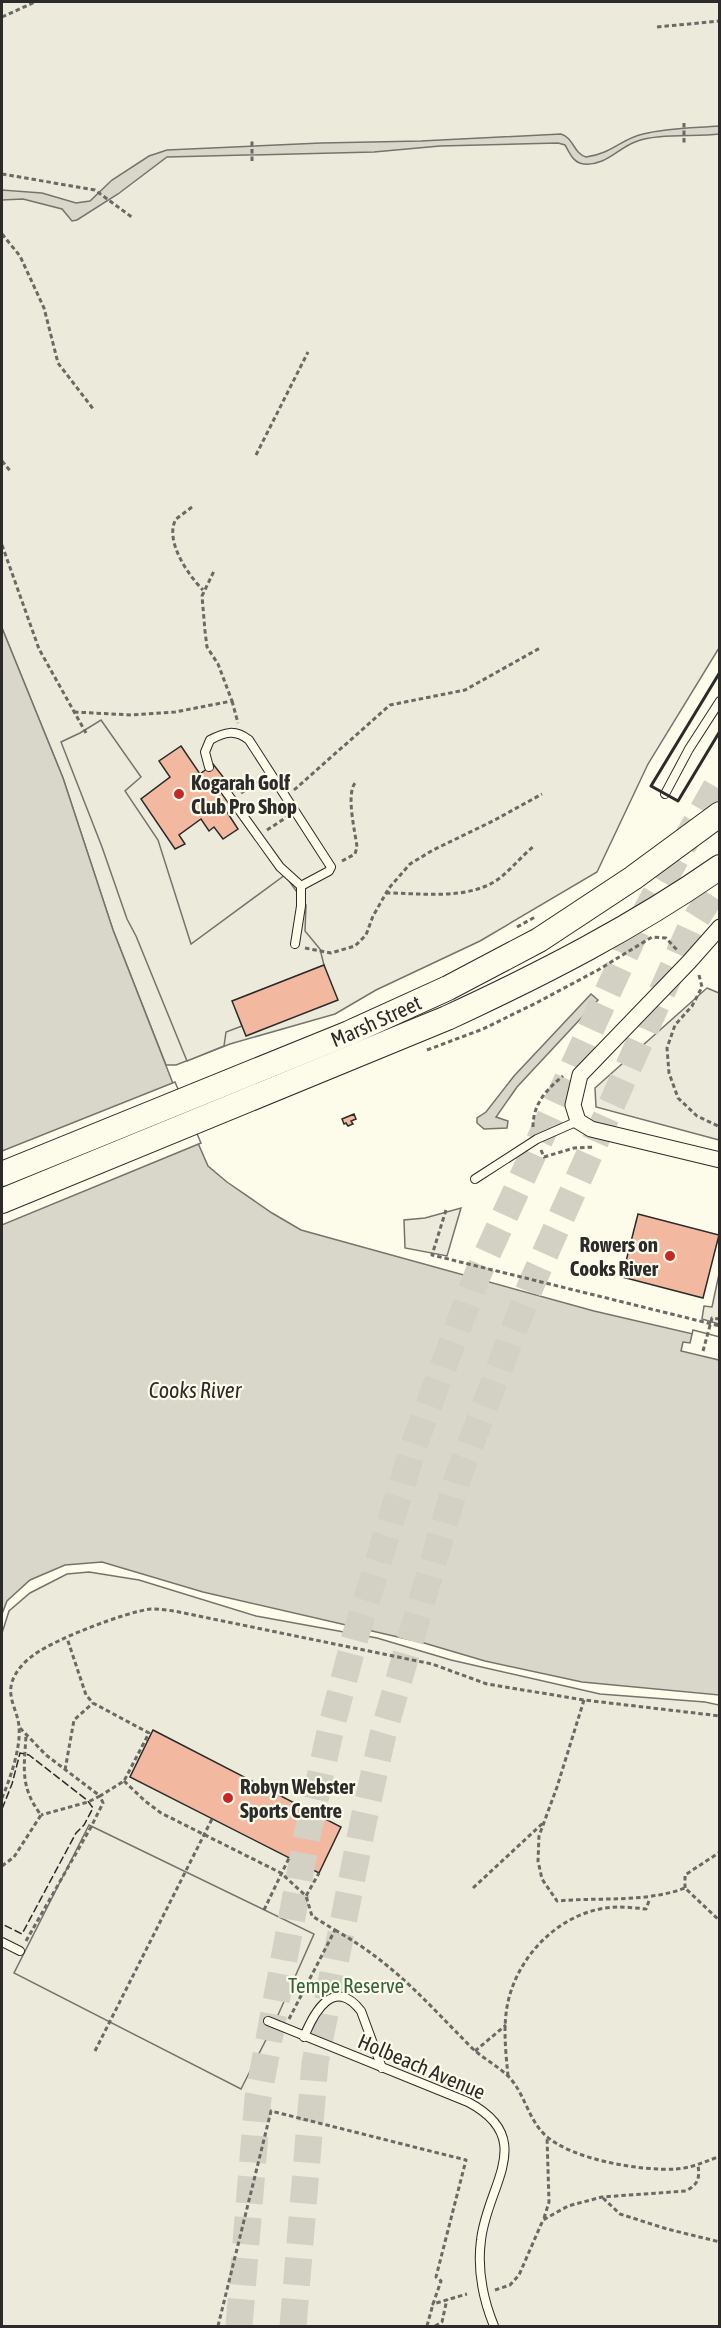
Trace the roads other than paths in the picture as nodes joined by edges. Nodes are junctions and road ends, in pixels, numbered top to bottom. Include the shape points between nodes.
1 (720, 701) edge
2 (208, 767) dead end
3 (219, 782) dead end
4 (665, 794) dead end
5 (720, 814) edge
6 (720, 867) edge
7 (301, 886) junction
8 (720, 927) edge
9 (295, 944) road end
10 (578, 1121) junction
11 (720, 1160) edge
12 (2, 1174) edge
13 (475, 1179) dead end
14 (2, 1201) edge
15 (2, 1942) edge
16 (20, 1951) road end
17 (268, 2020) dead end
18 (303, 2037) junction
19 (382, 2068) junction
20 (494, 2326) edge

1 - 4 lane
2 - 7 lane via 205,752 210,740 239,733 249,740 332,867
3 - 7 lane via 280,867
5 - 12 main road, Marsh Street via 539,940 417,1003
6 - 14 main road, Marsh Street via 630,926 447,1018
7 - 9 lane
8 - 10 street via 580,1075 573,1105
10 - 11 street via 591,1129
10 - 13 lane via 537,1139
15 - 16 lane
17 - 18 lane, Holbeach Avenue
18 - 19 lane, Holbeach Avenue
18 - 19 lane via 322,2002 348,1999 361,2011
19 - 20 lane, Holbeach Avenue via 478,2108 492,2118 501,2132 505,2160 487,2212 480,2252 483,2292

